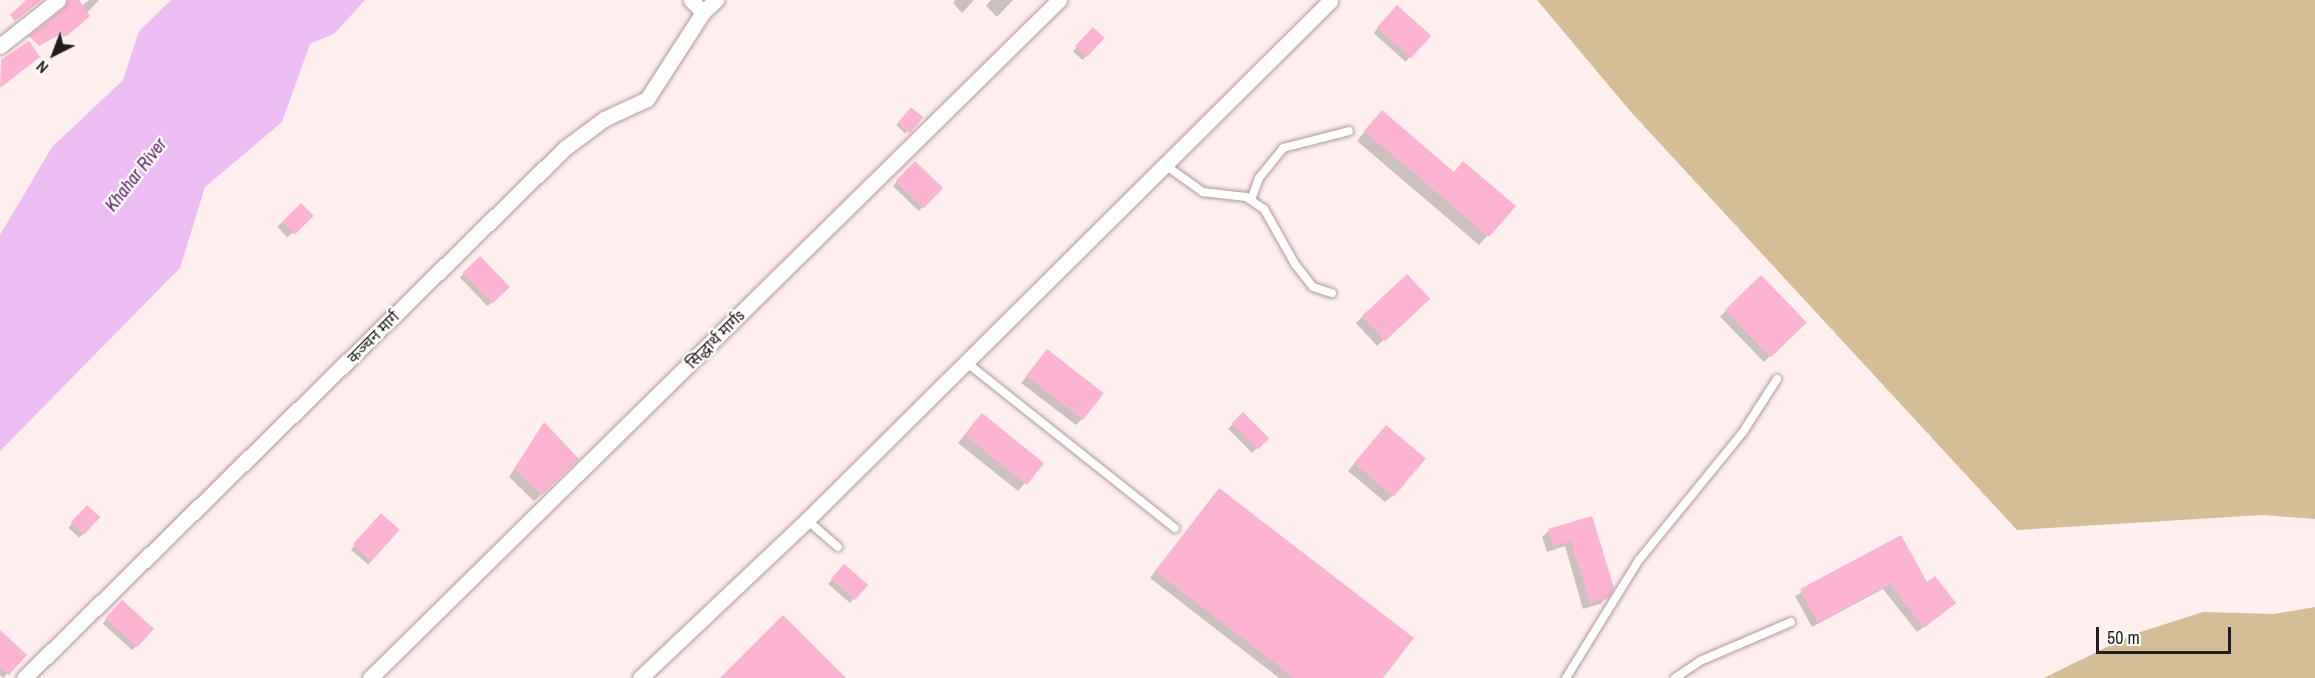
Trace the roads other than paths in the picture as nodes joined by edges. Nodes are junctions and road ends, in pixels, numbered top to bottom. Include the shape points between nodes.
1 (58, 0) edge
2 (691, 0) edge
3 (716, 0) edge
4 (1059, 0) edge
5 (1330, 1) edge
6 (703, 12) junction
7 (0, 46) edge
8 (1348, 131) dead end
9 (1165, 165) junction
10 (1251, 200) junction
11 (1332, 293) dead end
12 (966, 362) junction
13 (1777, 379) dead end
14 (807, 520) junction
15 (1175, 528) dead end
16 (837, 547) dead end
17 (1791, 622) dead end
18 (24, 678) edge
19 (370, 678) edge
20 (640, 678) edge
21 (1566, 678) edge
22 (1675, 678) edge

1 - 7 street
2 - 6 street
3 - 6 street, कञ्चन मार्ग
4 - 19 street, सिद्धार्थ मार्गs
5 - 9 street
6 - 18 street, कञ्चन मार्ग via 647,99 604,119 565,148
8 - 10 lane via 1283,148 1259,178
9 - 10 lane via 1203,192
9 - 12 street
10 - 11 lane via 1264,209 1295,264 1313,287
12 - 14 street
12 - 15 lane
13 - 21 lane via 1743,432 1639,560
14 - 16 lane
14 - 20 street
17 - 22 lane via 1700,661

